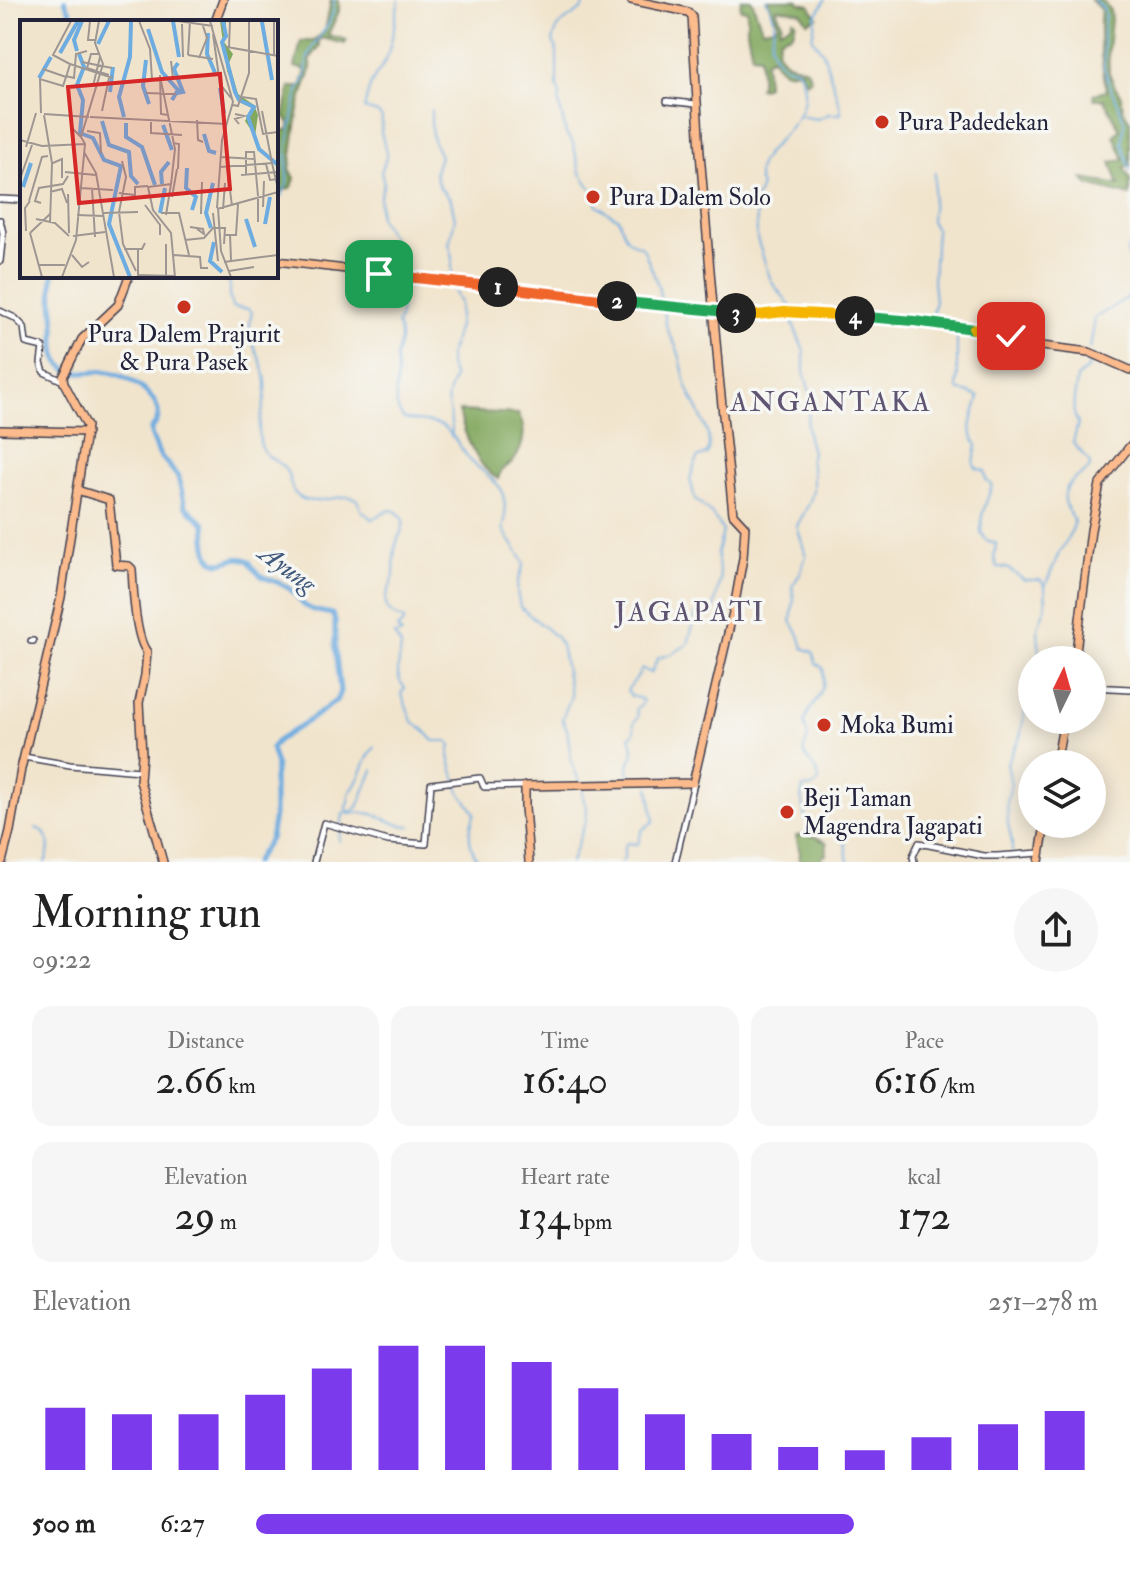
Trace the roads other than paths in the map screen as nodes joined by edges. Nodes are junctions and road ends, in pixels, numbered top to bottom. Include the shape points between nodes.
1 (223, 0) edge
2 (631, 0) edge
3 (216, 20) edge
4 (667, 101) dead end
5 (696, 104) junction
6 (0, 199) edge
7 (20, 200) edge
8 (0, 220) edge
9 (0, 261) edge
10 (278, 261) edge
11 (128, 278) edge
12 (0, 311) edge
13 (713, 311) junction
14 (1130, 370) edge
15 (64, 377) junction
16 (0, 430) edge
17 (85, 433) junction
18 (1130, 446) edge
19 (77, 490) junction
20 (1077, 646) edge
21 (1106, 688) edge
22 (1130, 689) edge
23 (24, 757) junction
24 (140, 771) junction
25 (694, 782) junction
26 (525, 786) junction
27 (1043, 838) edge
28 (1040, 853) junction
29 (2, 862) edge
30 (163, 862) edge
31 (314, 862) edge
32 (529, 862) edge
33 (675, 862) edge
34 (914, 862) edge
35 (1039, 862) edge

1 - 3 main road
2 - 5 main road via 691,14
4 - 5 street
5 - 13 main road
6 - 7 street
8 - 9 street
10 - 13 main road
11 - 15 main road via 118,305 82,339
12 - 15 street via 24,327 26,343 44,349 44,372
13 - 14 main road via 904,319 1090,352
13 - 25 main road via 733,514 745,531 742,569
15 - 17 main road via 86,422
16 - 17 main road
17 - 19 main road
18 - 20 main road via 1099,486
19 - 23 main road via 61,597
19 - 24 main road via 108,499 116,565 132,569 142,647 147,652 139,703
21 - 22 street
23 - 24 street
23 - 29 main road
24 - 30 main road
25 - 26 main road
25 - 33 street
26 - 31 street via 483,787 480,778 429,785 427,843 382,840 324,823
26 - 32 main road
27 - 28 main road
28 - 34 street via 984,856 919,843
28 - 35 main road

